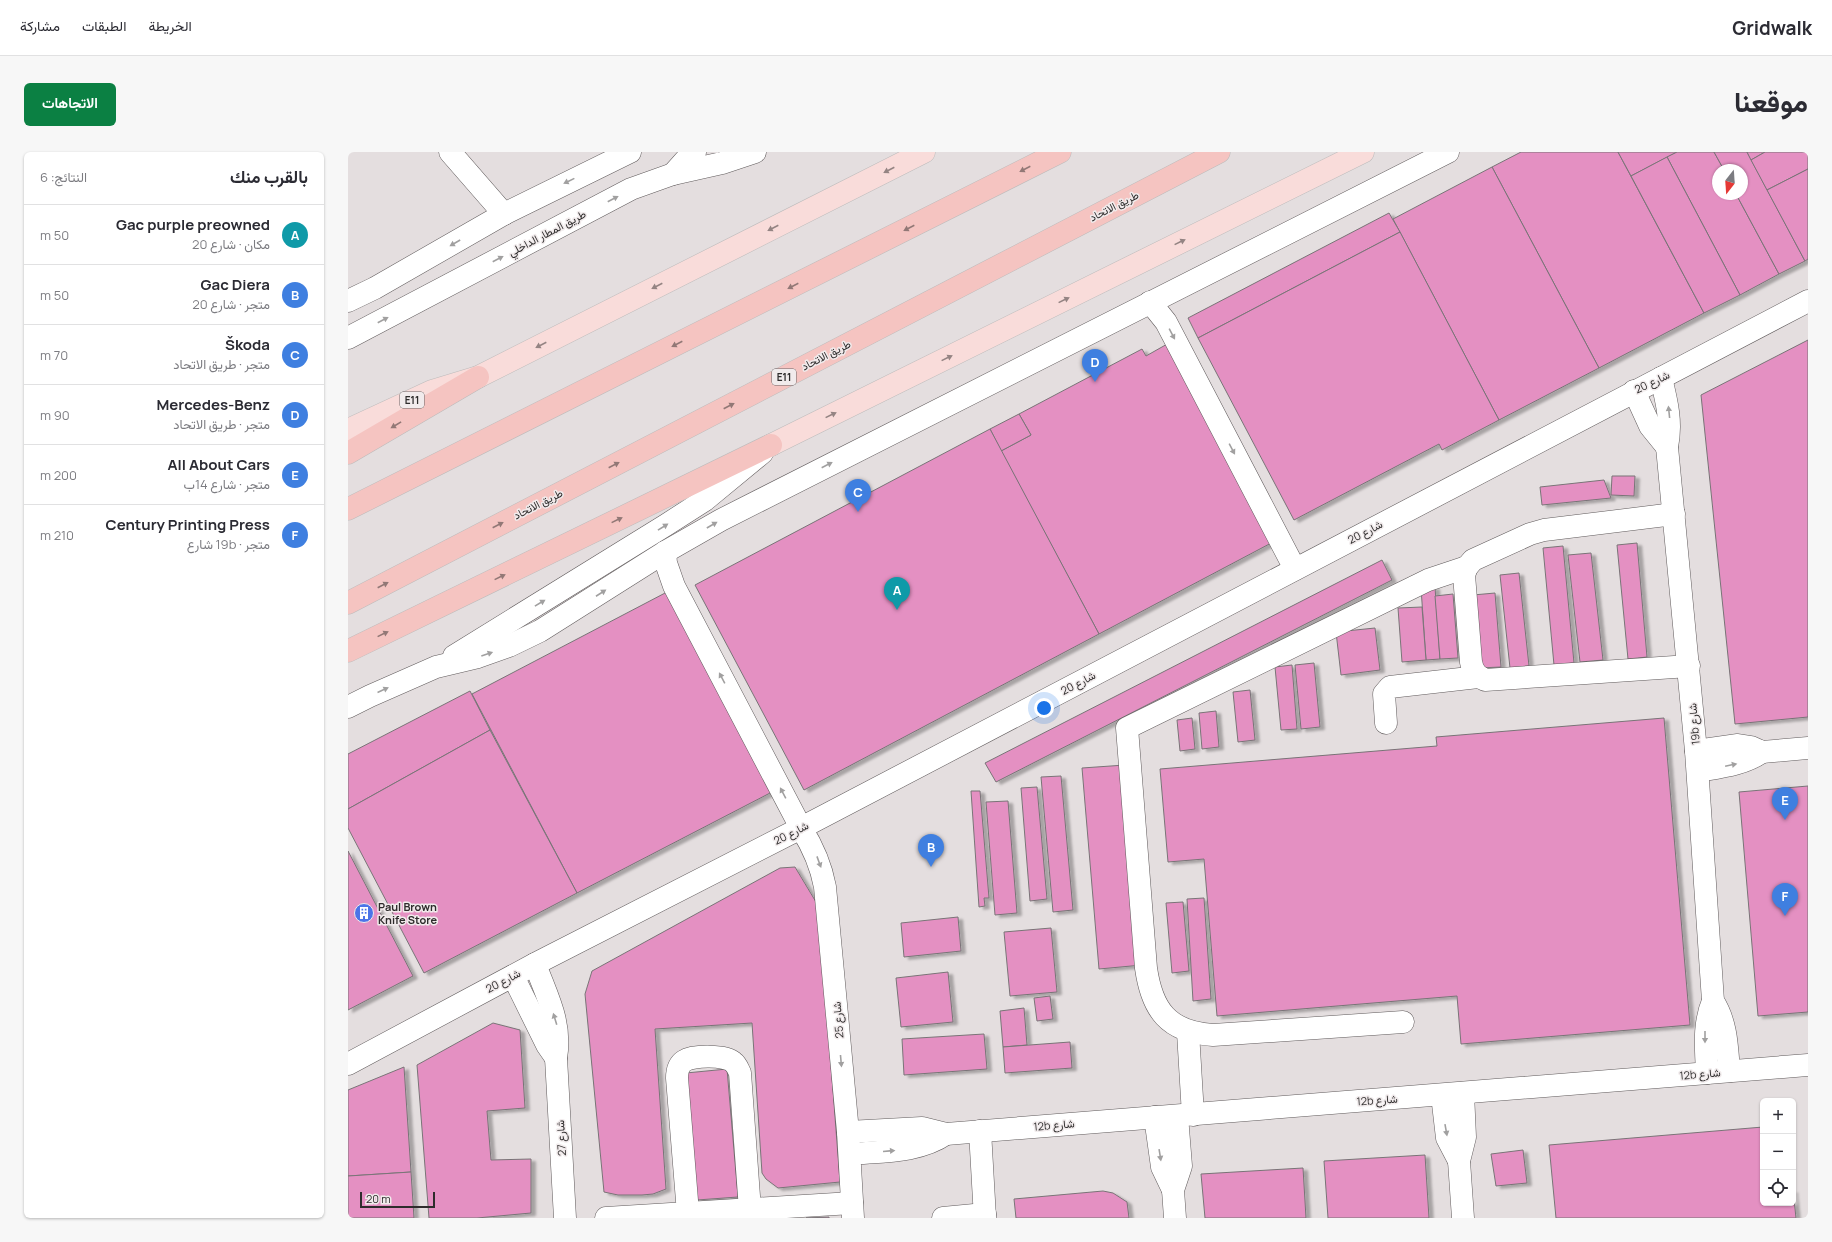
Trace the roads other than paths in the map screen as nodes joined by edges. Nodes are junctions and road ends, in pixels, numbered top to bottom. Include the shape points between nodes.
1 (450, 152) edge
2 (630, 152) edge
3 (695, 152) edge
4 (755, 152) edge
5 (924, 152) edge
6 (1060, 152) edge
7 (1219, 152) edge
8 (1363, 152) edge
9 (1448, 152) edge
10 (673, 174) junction
11 (504, 214) junction
12 (348, 301) edge
13 (1808, 301) edge
14 (1150, 302) junction
15 (348, 338) edge
16 (478, 377) junction
17 (1661, 378) junction
18 (1634, 391) junction
19 (348, 430) edge
20 (771, 445) junction
21 (1667, 447) junction
22 (348, 453) edge
23 (348, 509) edge
24 (1674, 514) junction
25 (665, 552) junction
26 (1467, 567) junction
27 (1295, 569) junction
28 (348, 603) edge
29 (348, 651) edge
30 (1689, 666) junction
31 (436, 667) junction
32 (1478, 677) junction
33 (348, 707) edge
34 (1386, 724) dead end
35 (1808, 748) edge
36 (1697, 761) junction
37 (801, 828) junction
38 (535, 964) junction
39 (513, 976) junction
40 (1713, 1001) junction
41 (1403, 1022) dead end
42 (1188, 1032) junction
43 (556, 1058) junction
44 (348, 1064) edge
45 (1808, 1065) edge
46 (1729, 1071) junction
47 (1707, 1073) junction
48 (1452, 1094) junction
49 (1185, 1115) junction
50 (1155, 1117) junction
51 (848, 1132) junction
52 (980, 1132) junction
53 (946, 1134) junction
54 (850, 1154) junction
55 (1173, 1190) junction
56 (750, 1210) junction
57 (853, 1211) edge
58 (688, 1213) junction
59 (985, 1216) edge
60 (565, 1218) edge
61 (606, 1218) edge
62 (943, 1218) edge
63 (1175, 1218) edge
64 (1462, 1218) edge

1 - 11 street
2 -> 11 street
3 - 10 street
4 - 10 street, طريق المطار الداخلي via 722,163
5 -> 16 main road, E11
6 -> 23 highway
28 -> 7 highway, طريق الاتحاد / E11
20 -> 8 main road
9 - 14 street
15 -> 10 street, طريق المطار الداخلي via 631,189
11 -> 12 street via 376,288
13 - 17 street, شارع 20
25 -> 14 street via 721,520
14 -> 27 street via 1166,322
16 - 19 main road, E11 via 432,392
16 -> 22 highway
17 - 18 street, شارع 20
21 -> 17 street, 19b شارع via 1670,420
18 - 21 street via 1650,426
18 - 27 street, شارع 20
29 -> 20 highway
31 -> 20 street via 666,525 710,495
21 - 24 street, 19b شارع
24 - 26 street via 1544,530 1481,556
24 - 30 street, 19b شارع
31 -> 25 street via 478,657 540,632
37 -> 25 street, شارع 25 via 674,586
26 - 32 street via 1464,584 1471,662
26 - 42 street via 1428,580 1127,728 1147,980 1156,1006 1165,1017
27 - 37 street, شارع 20
30 - 32 street via 1494,680
30 - 36 street, 19b شارع
33 -> 31 street
32 - 34 street via 1386,689
35 - 36 street via 1762,752 1741,763
36 - 40 street, 19b شارع
37 - 38 street, شارع 20
37 -> 51 street, شارع 25 via 817,856 825,887
38 - 39 street, شارع 20
43 -> 38 street, شارع 27 via 557,1026
39 - 43 street, شارع 27
39 - 44 street, شارع 20
40 - 46 street, 19b شارع via 1724,1023
40 -> 47 street, 19b شارع via 1706,1025
41 - 42 street via 1213,1035
42 - 49 street
43 - 60 street, شارع 27
45 - 46 street, 12b شارع
46 - 47 street, 12b شارع
47 - 48 street, 12b شارع
48 - 49 street, 12b شارع
48 - 64 street via 1447,1138 1459,1161
49 - 50 street, 12b شارع
49 - 55 street via 1181,1166
50 - 52 street, 12b شارع
50 -> 55 street via 1162,1167
51 - 53 street, 12b شارع via 922,1128
51 - 54 street, شارع 25
52 - 53 street, 12b شارع
52 - 59 street
54 -> 53 street, 12b شارع via 912,1148 936,1141
54 - 57 street, شارع 25
55 - 63 street
56 - 57 street
56 - 58 street
56 - 58 street via 738,1067 734,1062 722,1057 694,1058 683,1062 677,1072
58 - 61 street
59 - 62 street

